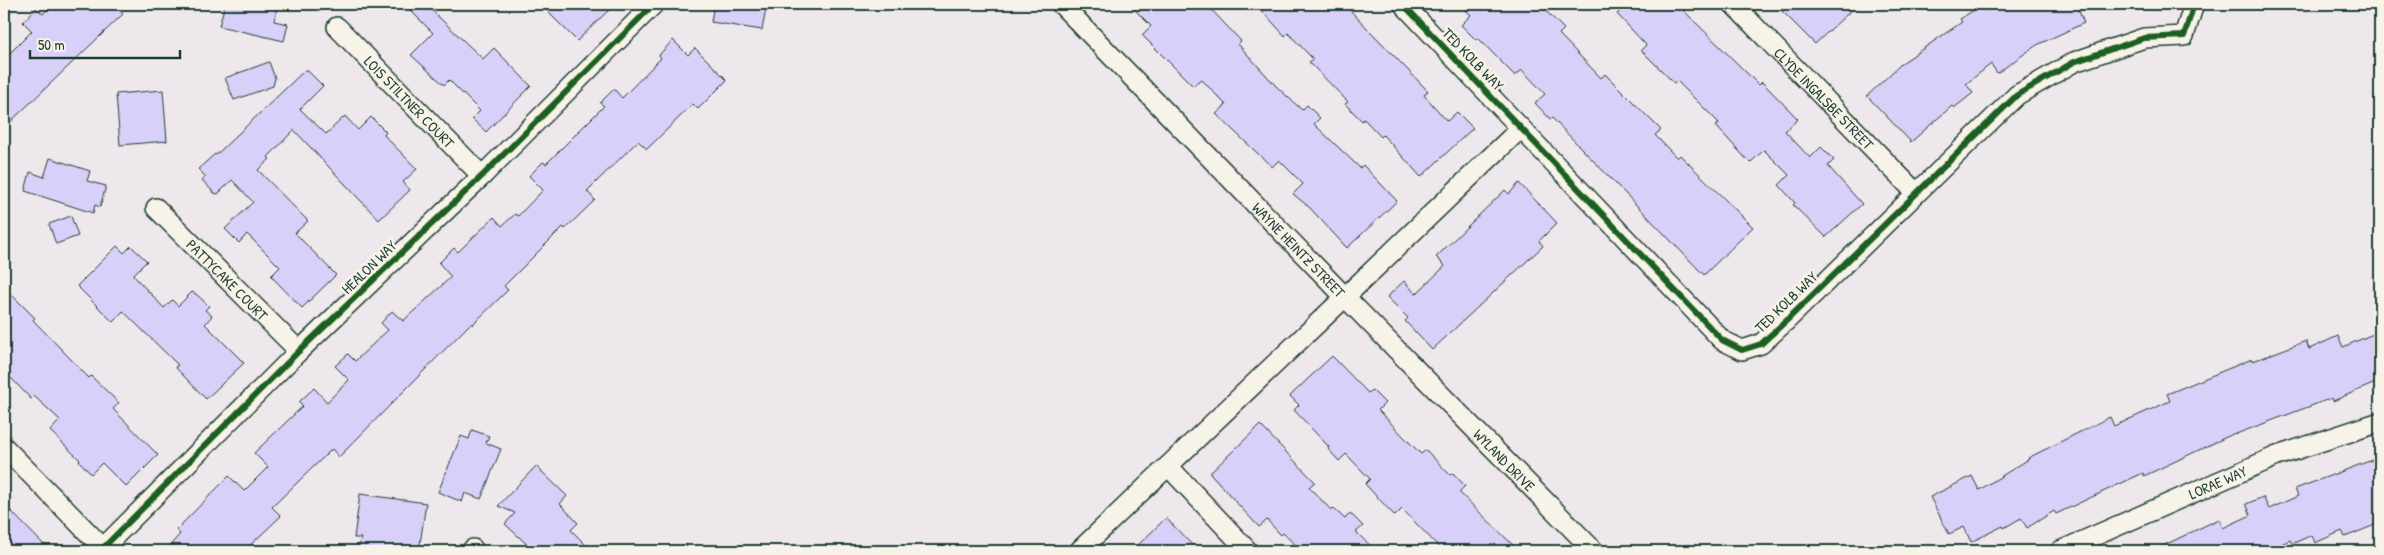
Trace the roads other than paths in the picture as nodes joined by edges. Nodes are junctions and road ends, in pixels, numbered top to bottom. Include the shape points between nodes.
1 (654, 4) edge
2 (1061, 4) edge
3 (1403, 4) edge
4 (1733, 4) edge
5 (2194, 4) edge
6 (337, 27) dead end
7 (1521, 128) junction
8 (482, 176) junction
9 (1916, 193) junction
10 (156, 208) dead end
11 (1345, 297) junction
12 (300, 352) junction
13 (2380, 422) edge
14 (4, 447) edge
15 (1168, 466) junction
16 (103, 550) edge
17 (1079, 551) edge
18 (1248, 551) edge
19 (1594, 551) edge
20 (2060, 551) edge

1 - 8 street, HEALON WAY
2 - 11 street, WAYNE HEINTZ STREET
3 - 7 street, TED KOLB WAY
4 - 9 street, CLYDE INGALSBE STREET
5 - 9 street, TED KOLB WAY via 2184,36 2144,38 2074,62 2017,95
6 - 8 street, LOIS STILTNER COURT
7 - 9 street, TED KOLB WAY via 1722,340 1742,350 1761,344
7 - 11 street
8 - 12 street, HEALON WAY
10 - 12 street, PATTYCAKE COURT
11 - 15 street, WAYNE HEINTZ STREET
11 - 19 street, WYLAND DRIVE
12 - 16 street, HEALON WAY
13 - 20 street, LORAE WAY via 2277,456
14 - 16 street
15 - 17 street, WAYNE HEINTZ STREET
15 - 18 street

